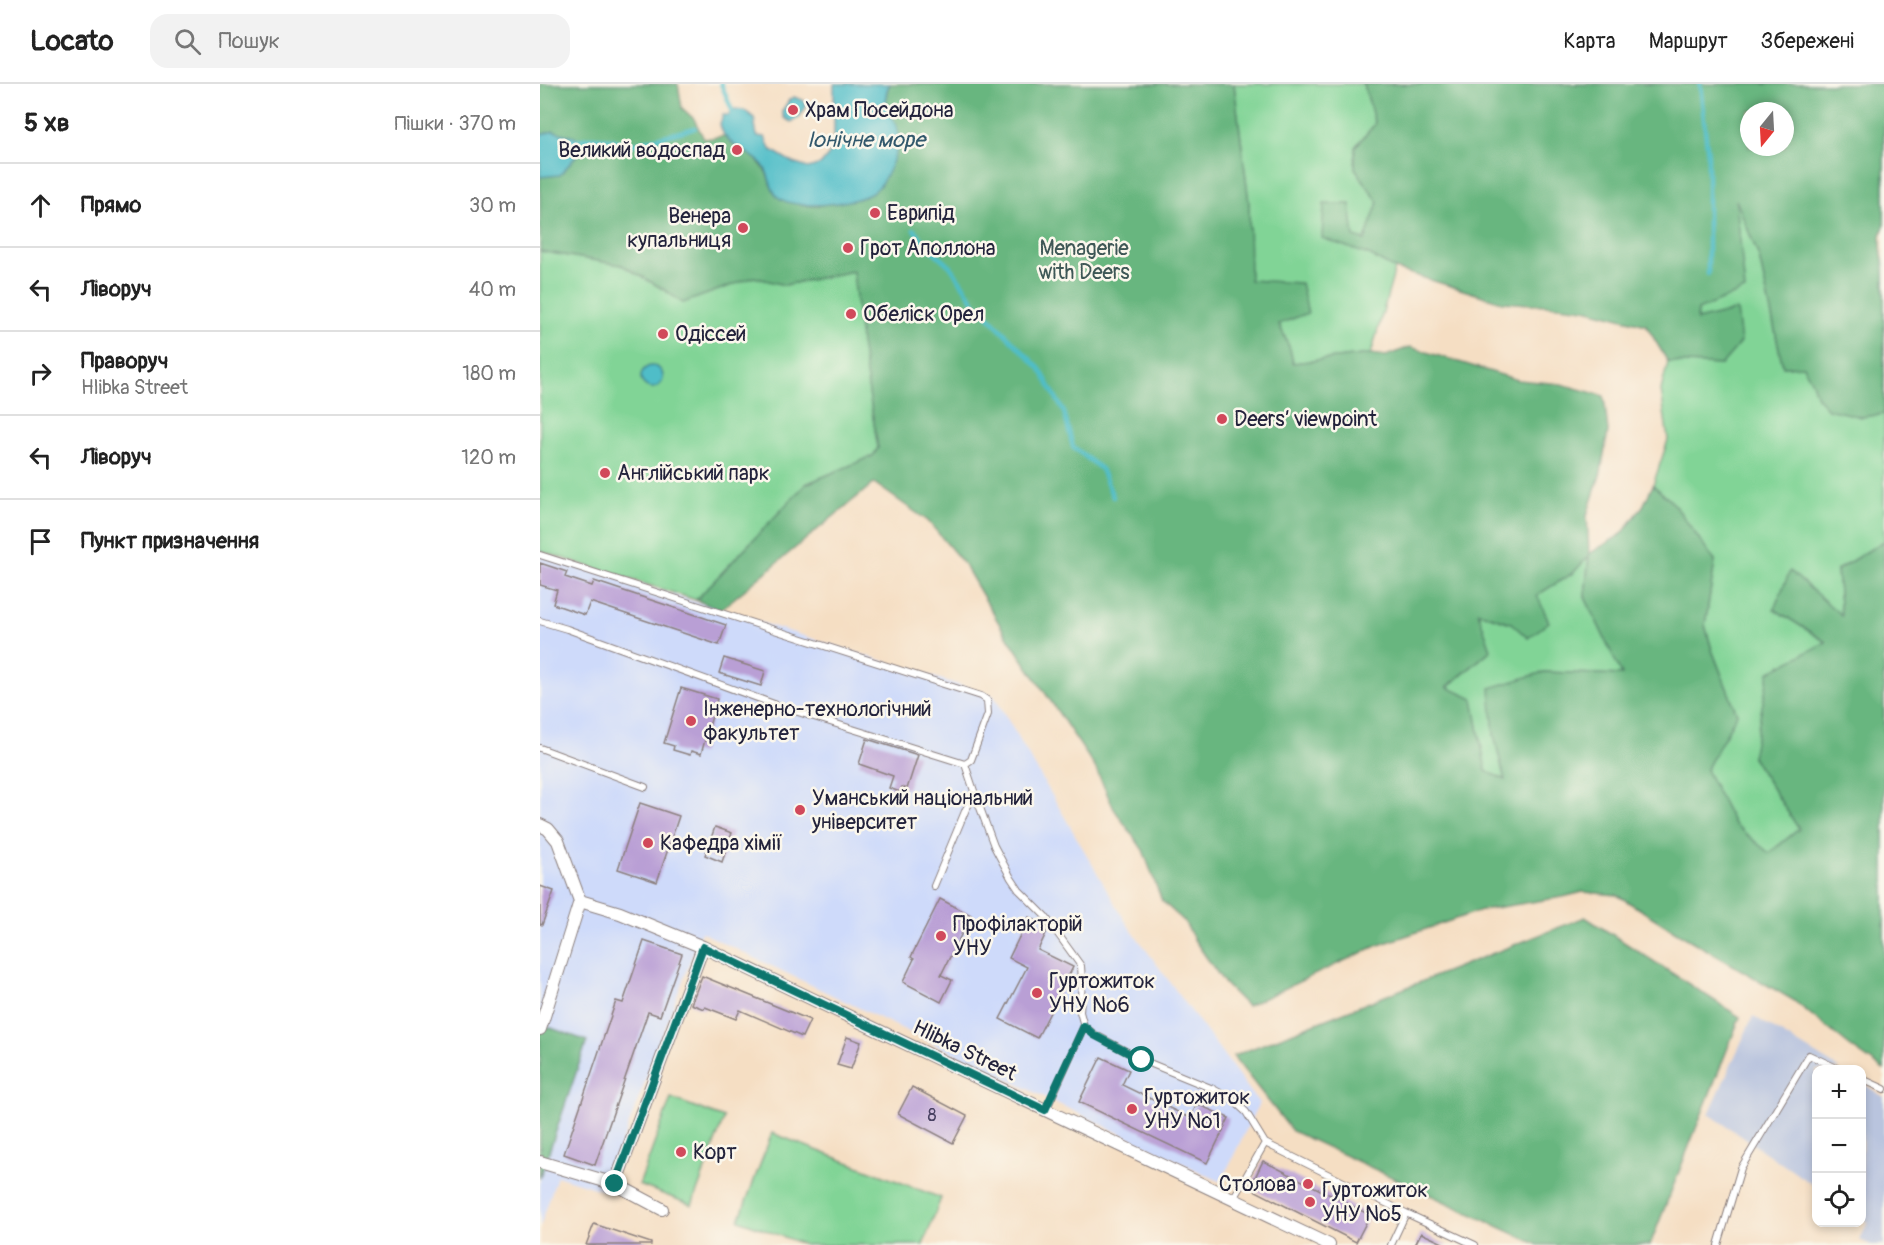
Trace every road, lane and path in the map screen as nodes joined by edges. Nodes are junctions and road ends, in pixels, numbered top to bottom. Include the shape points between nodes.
1 (540, 555) edge
2 (540, 621) edge
3 (540, 748) edge
4 (965, 764) junction
5 (645, 787) dead end
6 (975, 794) junction
7 (540, 825) edge
8 (934, 886) dead end
9 (580, 901) junction
10 (703, 947) junction
11 (1084, 1026) junction
12 (540, 1029) edge
13 (1830, 1065) edge
14 (1866, 1081) edge
15 (1884, 1089) edge
16 (1045, 1110) junction
17 (1265, 1143) junction
18 (540, 1162) edge
19 (615, 1184) junction
20 (1233, 1200) junction
21 (662, 1209) dead end
22 (1406, 1213) junction
23 (1329, 1245) edge
24 (1391, 1245) edge
25 (1475, 1245) edge
26 (1718, 1245) edge

1 - 4 lane via 981,696 987,700 988,714 972,760
2 - 4 lane via 785,708
3 - 5 lane
4 - 6 lane
6 - 8 lane
6 - 11 lane via 994,846 1011,878 1046,915 1081,966 1080,1012
7 - 9 street via 558,841
9 - 10 street, Hlibka Street
9 - 12 street
10 - 16 street, Hlibka Street
10 - 19 street
11 - 16 lane
11 - 17 lane via 1142,1060 1233,1100 1246,1112
13 - 26 lane via 1809,1055 1741,1168
14 - 15 lane
16 - 20 street, Hlibka Street
17 - 20 lane
17 - 22 lane
18 - 19 street
19 - 21 street
20 - 23 street, Hlibka Street
22 - 24 lane
22 - 25 lane

